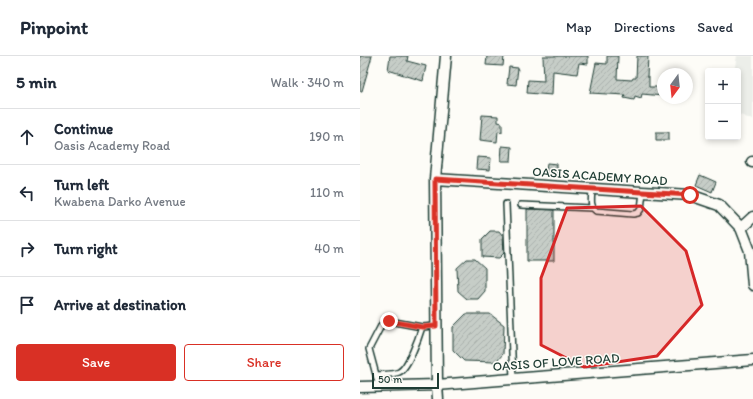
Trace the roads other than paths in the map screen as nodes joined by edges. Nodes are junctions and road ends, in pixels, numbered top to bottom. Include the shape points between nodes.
1 (446, 56) edge
2 (435, 179) junction
3 (592, 189) junction
4 (643, 192) junction
5 (506, 204) dead end
6 (521, 205) dead end
7 (592, 208) junction
8 (753, 216) edge
9 (741, 228) junction
10 (753, 285) edge
11 (436, 326) junction
12 (422, 327) junction
13 (753, 360) edge
14 (377, 375) junction
15 (513, 379) junction
16 (437, 385) junction
17 (379, 386) junction
18 (360, 387) edge
19 (438, 399) edge

1 - 2 street
2 - 3 street, OASIS ACADEMY ROAD
2 - 11 street
3 - 4 street, OASIS ACADEMY ROAD
3 - 7 lane
4 - 7 lane via 638,213 596,211
4 - 9 street, OASIS ACADEMY ROAD via 690,195 719,205
5 - 15 lane
6 - 7 lane
8 - 9 street
9 - 10 street, OASIS ACADEMY ROAD via 750,251
11 - 12 lane
11 - 16 street
12 - 14 lane via 417,345 403,369 399,372
12 - 14 lane via 389,321 382,324 369,349
13 - 15 street, OASIS OF LOVE ROAD
14 - 17 lane
15 - 16 street, OASIS OF LOVE ROAD
16 - 17 street, OASIS OF LOVE ROAD
16 - 19 street
17 - 18 street, OASIS OF LOVE ROAD

